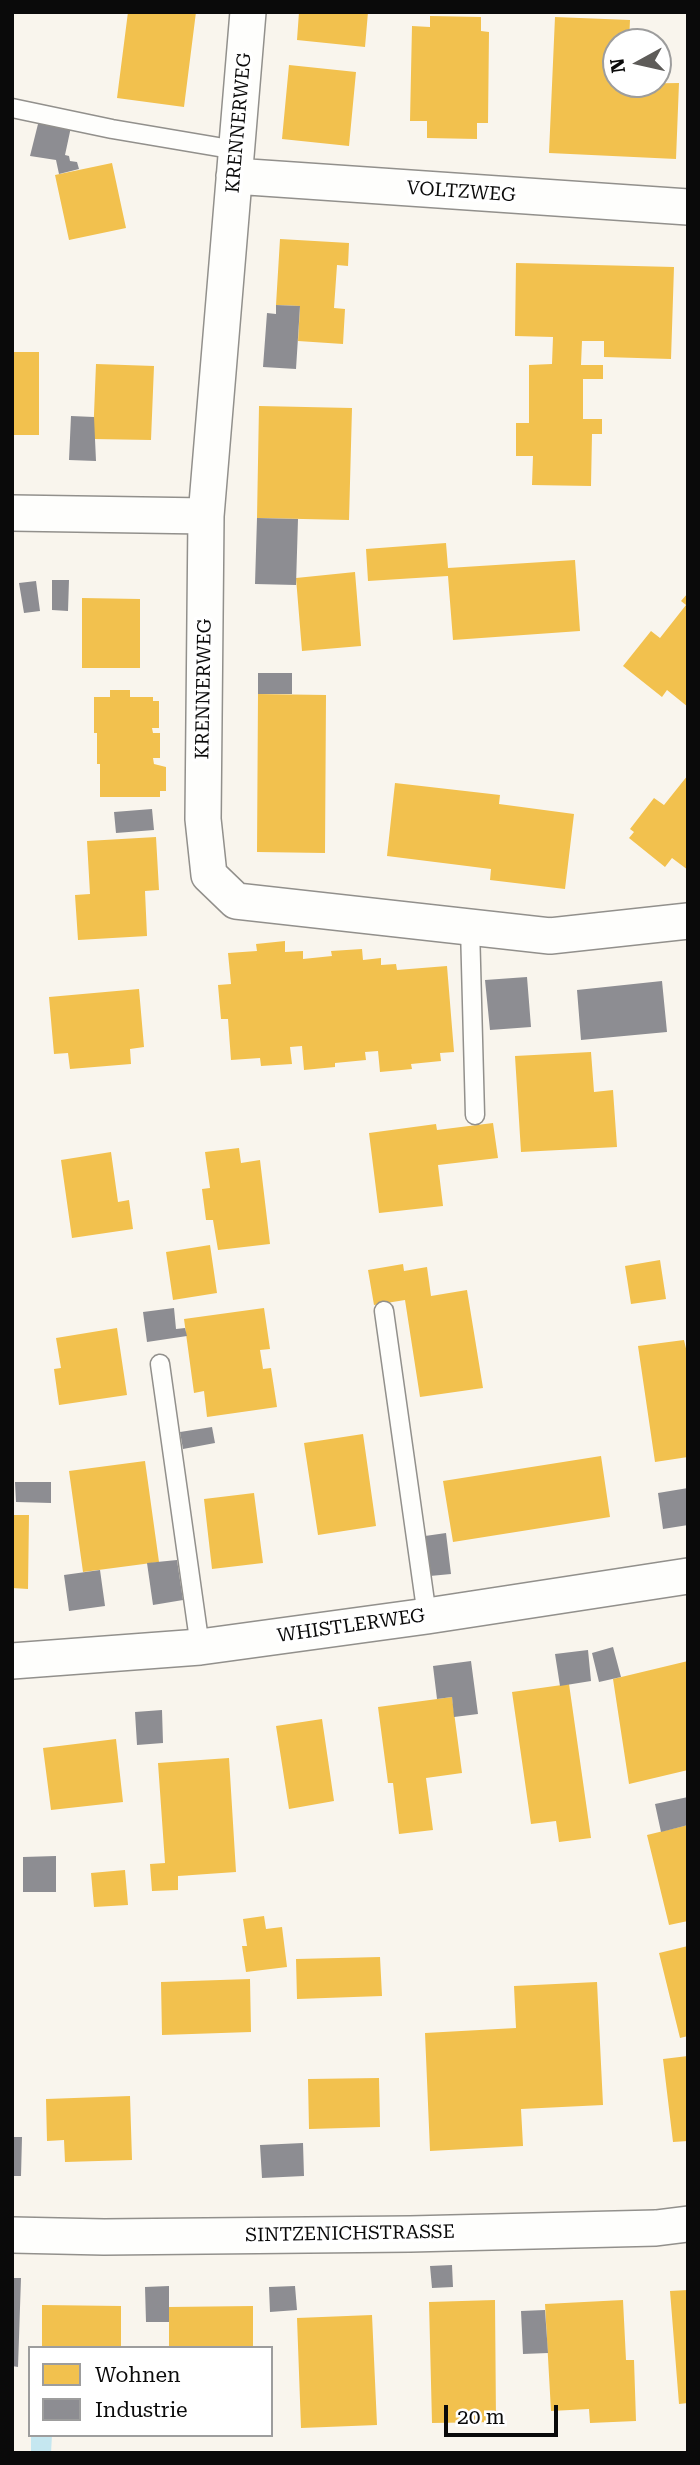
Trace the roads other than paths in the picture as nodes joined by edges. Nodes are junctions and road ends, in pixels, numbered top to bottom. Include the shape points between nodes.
1 (248, 12) edge
2 (12, 108) edge
3 (235, 163) junction
4 (688, 207) edge
5 (12, 513) edge
6 (206, 516) junction
7 (688, 921) edge
8 (470, 927) junction
9 (475, 1115) dead end
10 (384, 1311) dead end
11 (160, 1364) dead end
12 (688, 1576) edge
13 (427, 1616) junction
14 (200, 1647) junction
15 (12, 1661) edge
16 (688, 2224) edge
17 (12, 2235) edge

1 - 3 street, KRENNERWEG
2 - 3 lane via 112,129
3 - 4 street, VOLTZWEG
3 - 6 street, KRENNERWEG
5 - 6 street
6 - 8 street, KRENNERWEG via 203,818 209,875 236,901
7 - 8 street, KRENNERWEG via 550,936
8 - 9 lane
10 - 13 lane
11 - 14 lane
12 - 13 street, WHISTLERWEG
13 - 14 street, WHISTLERWEG
14 - 15 street, WHISTLERWEG
16 - 17 street, SINTZENICHSTRASSE via 410,2234

